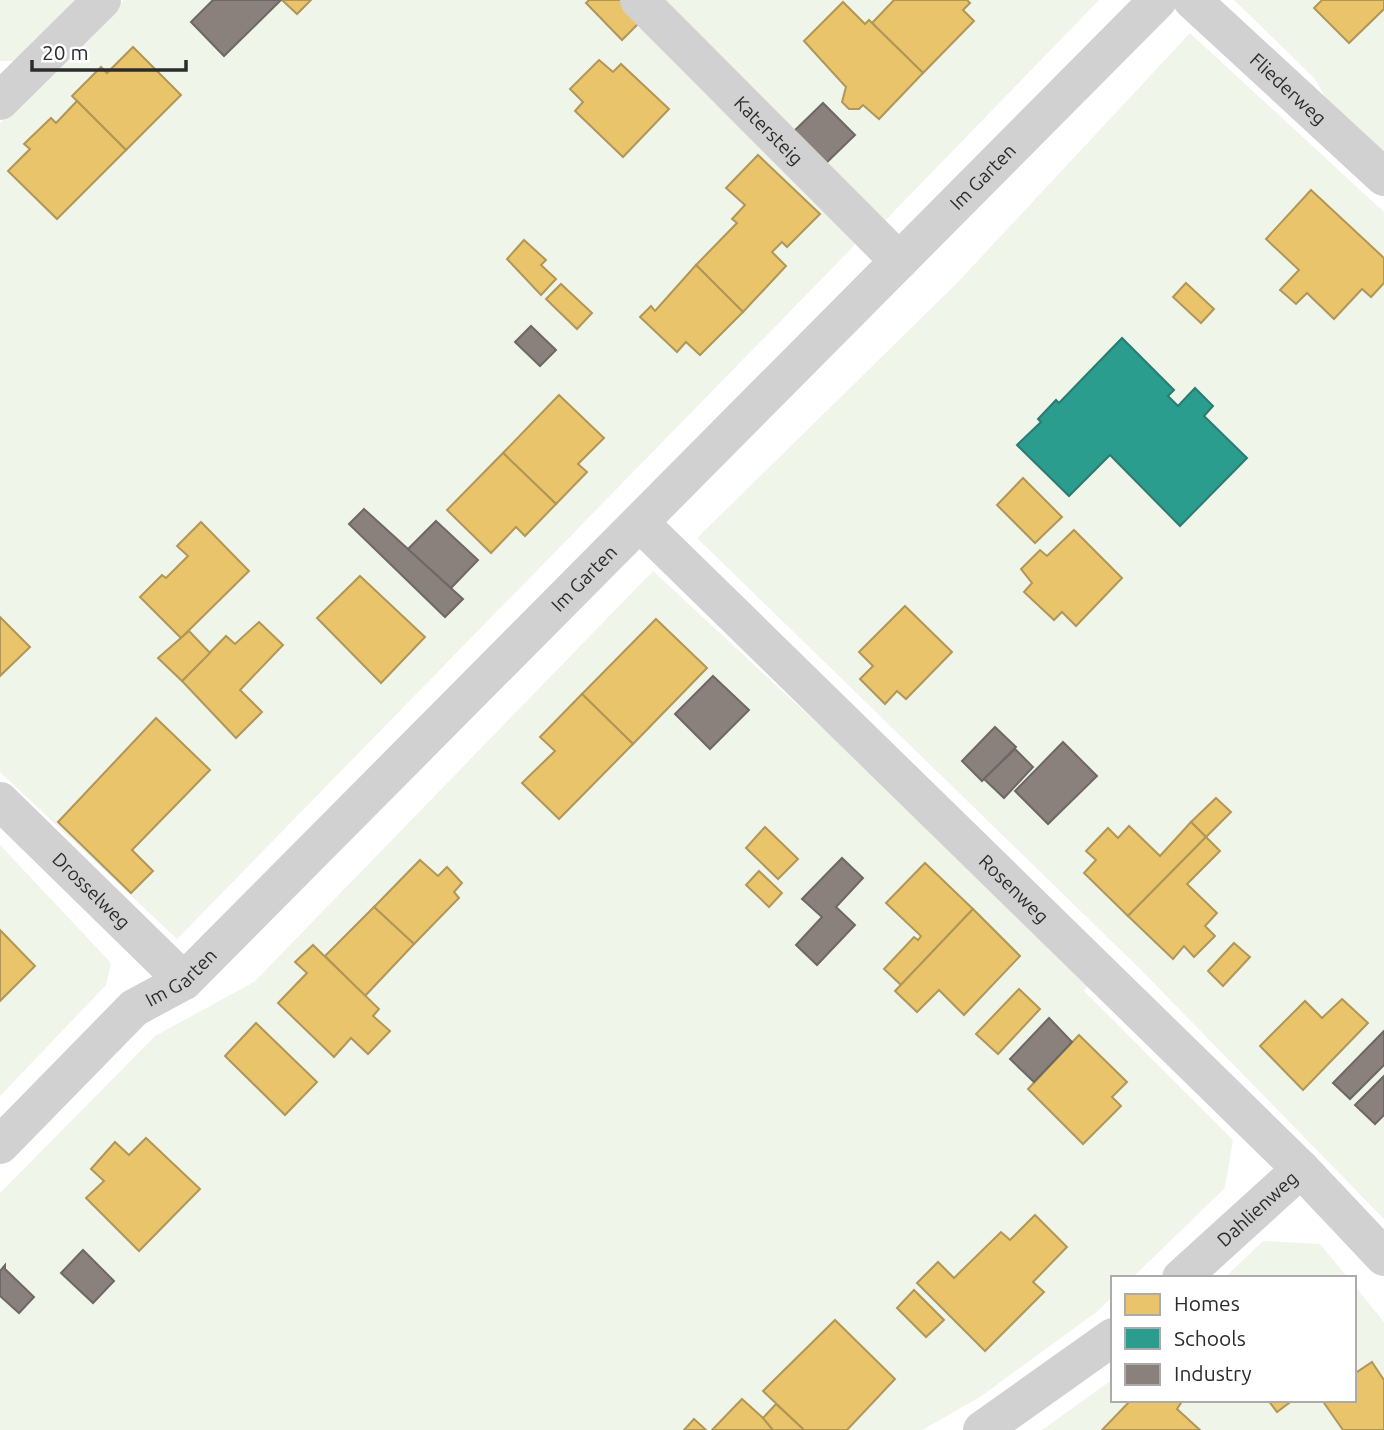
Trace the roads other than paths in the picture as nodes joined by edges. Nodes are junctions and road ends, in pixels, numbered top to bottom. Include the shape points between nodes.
1 (102, 0) edge
2 (639, 0) edge
3 (1158, 0) edge
4 (1192, 0) edge
5 (0, 101) edge
6 (1384, 177) edge
7 (899, 261) junction
8 (640, 523) junction
9 (0, 801) edge
10 (184, 981) junction
11 (0, 1145) edge
12 (1301, 1169) junction
13 (1384, 1257) edge
14 (1183, 1276) edge
15 (1111, 1338) edge
16 (982, 1430) edge

1 - 5 street
2 - 7 street, Katersteig
3 - 7 street, Im Garten
4 - 6 street, Fliederweg
7 - 8 street, Im Garten
8 - 10 street, Im Garten
8 - 12 street, Rosenweg
9 - 10 street, Drosselweg
10 - 11 street, Im Garten via 134,1008
12 - 13 street, Rosenweg
12 - 14 street, Dahlienweg
15 - 16 street

